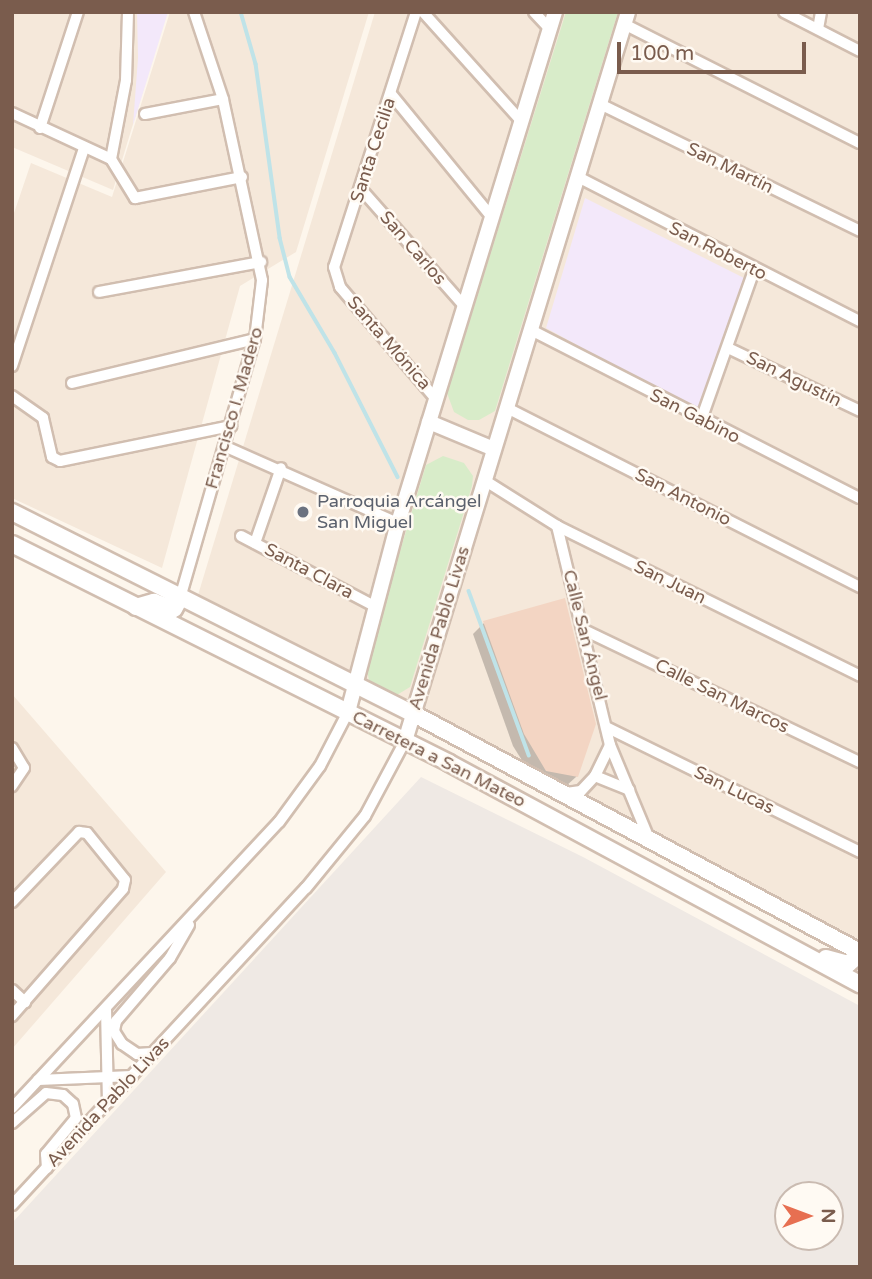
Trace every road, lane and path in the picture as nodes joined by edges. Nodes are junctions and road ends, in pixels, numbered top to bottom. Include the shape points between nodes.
1 (78, 12) edge
2 (128, 12) edge
3 (194, 12) edge
4 (416, 12) edge
5 (423, 12) edge
6 (534, 12) edge
7 (555, 12) edge
8 (784, 12) edge
9 (821, 12) edge
10 (626, 18) edge
11 (550, 29) junction
12 (818, 29) junction
13 (860, 51) edge
14 (391, 94) junction
15 (223, 99) junction
16 (600, 104) junction
17 (12, 113) edge
18 (145, 114) dead end
19 (522, 122) junction
20 (40, 128) junction
21 (860, 143) edge
22 (83, 148) junction
23 (111, 159) junction
24 (242, 177) junction
25 (578, 177) junction
26 (361, 189) junction
27 (491, 216) junction
28 (860, 231) edge
29 (261, 262) junction
30 (754, 270) junction
31 (340, 286) joint
32 (99, 292) dead end
33 (466, 307) junction
34 (860, 321) edge
35 (531, 330) junction
36 (255, 339) junction
37 (728, 348) junction
38 (12, 366) edge
39 (72, 383) dead end
40 (12, 397) edge
41 (437, 400) junction
42 (507, 408) junction
43 (860, 411) edge
44 (701, 420) junction
45 (429, 422) junction
46 (232, 426) junction
47 (224, 446) junction
48 (494, 449) junction
49 (281, 468) junction
50 (484, 480) junction
51 (860, 498) edge
52 (12, 512) edge
53 (398, 523) junction
54 (557, 526) junction
55 (241, 536) dead end
56 (255, 543) junction
57 (12, 544) edge
58 (860, 587) edge
59 (180, 598) junction
60 (136, 607) junction
61 (376, 607) junction
62 (584, 630) junction
63 (860, 676) edge
64 (356, 685) junction
65 (348, 712) junction
66 (414, 714) junction
67 (608, 728) junction
68 (405, 741) junction
69 (610, 745) junction
70 (12, 748) edge
71 (860, 762) edge
72 (595, 776) junction
73 (12, 786) edge
74 (629, 790) junction
75 (556, 792) junction
76 (651, 844) junction
77 (860, 852) edge
78 (12, 902) edge
79 (197, 911) junction
80 (790, 946) junction
81 (860, 953) edge
82 (860, 984) edge
83 (12, 990) edge
84 (25, 1002) junction
85 (106, 1008) junction
86 (12, 1016) edge
87 (154, 1052) junction
88 (104, 1076) junction
89 (132, 1076) junction
90 (38, 1080) junction
91 (108, 1102) junction
92 (12, 1108) edge
93 (12, 1123) edge
94 (47, 1168) junction
95 (12, 1205) edge

1 - 20 street
2 - 23 street via 126,80
3 - 15 street, Francisco I. Madero
4 - 14 street, Santa Cecilia
5 - 19 street
6 - 11 street
7 - 11 street
8 - 12 street
9 - 12 street
10 - 16 street, Avenida Pablo Livas
10 - 21 street
11 - 19 street
12 - 13 street
14 - 26 street, Santa Cecilia
14 - 27 street
15 - 18 street
15 - 24 street, Francisco I. Madero
16 - 25 street, Avenida Pablo Livas
16 - 28 street, San Martín
17 - 20 street
19 - 27 street
20 - 22 street
22 - 23 street
22 - 38 street
23 - 24 street via 128,193 142,199
24 - 29 street, Francisco I. Madero
25 - 30 street, San Roberto
25 - 35 street, Avenida Pablo Livas
26 - 31 street, Santa Cecilia via 335,259
26 - 33 street, San Carlos
27 - 33 street
29 - 32 street
29 - 36 street, Francisco I. Madero
30 - 34 street, San Roberto
30 - 37 street
31 - 41 street, Santa Mónica
33 - 41 street
35 - 42 street, Avenida Pablo Livas
35 - 44 street, San Gabino
36 - 39 street
36 - 46 street, Francisco I. Madero
37 - 43 street, San Agustín
37 - 44 street
40 - 46 street via 43,418 52,457 60,461
41 - 45 street
42 - 48 street, Avenida Pablo Livas
42 - 58 street, San Antonio
44 - 51 street, San Gabino
45 - 48 street
45 - 53 street
46 - 47 street, Francisco I. Madero
47 - 49 street
47 - 59 street, Francisco I. Madero
48 - 50 street, Avenida Pablo Livas
49 - 53 street
49 - 56 street
50 - 54 street, San Juan
50 - 66 street, Avenida Pablo Livas
52 - 59 main road, Carretera a San Mateo
53 - 61 street
54 - 62 street, Calle San Ángel
54 - 63 street, San Juan
55 - 56 street, Santa Clara
56 - 61 street, Santa Clara
57 - 60 main road, Carretera a San Mateo
59 - 60 main road via 181,604 174,609 154,602
59 - 64 main road, Carretera a San Mateo
60 - 65 main road, Carretera a San Mateo
61 - 64 street
62 - 67 street, Calle San Ángel
62 - 71 street, Calle San Marcos
64 - 65 street
64 - 66 main road, Carretera a San Mateo
65 - 68 main road, Carretera a San Mateo
65 - 79 street via 320,766 279,822
66 - 68 street, Avenida Pablo Livas
66 - 75 main road, Carretera a San Mateo
67 - 69 street, Calle San Ángel
67 - 77 street, San Lucas
68 - 80 main road, Carretera a San Mateo
68 - 87 street, Avenida Pablo Livas via 365,816
69 - 72 street
69 - 74 street, Calle San Ángel
70 - 73 street via 24,768
72 - 74 street
72 - 75 street via 581,791
74 - 76 street, Calle San Ángel
75 - 76 main road, Carretera a San Mateo
76 - 81 main road, Carretera a San Mateo
78 - 84 street via 79,832 87,833 125,880 123,889
79 - 85 street
79 - 87 street via 170,958 116,1021 114,1031 122,1044 136,1054
80 - 81 main road via 845,964
80 - 82 main road, Carretera a San Mateo
83 - 84 street
84 - 86 street
85 - 88 street
85 - 90 street
87 - 89 street, Avenida Pablo Livas
88 - 89 street
88 - 90 street
88 - 91 street
89 - 91 street, Avenida Pablo Livas
90 - 92 street
91 - 94 street, Avenida Pablo Livas
93 - 94 street via 46,1093 63,1095 74,1104 76,1118 46,1154
94 - 95 street, Avenida Pablo Livas

